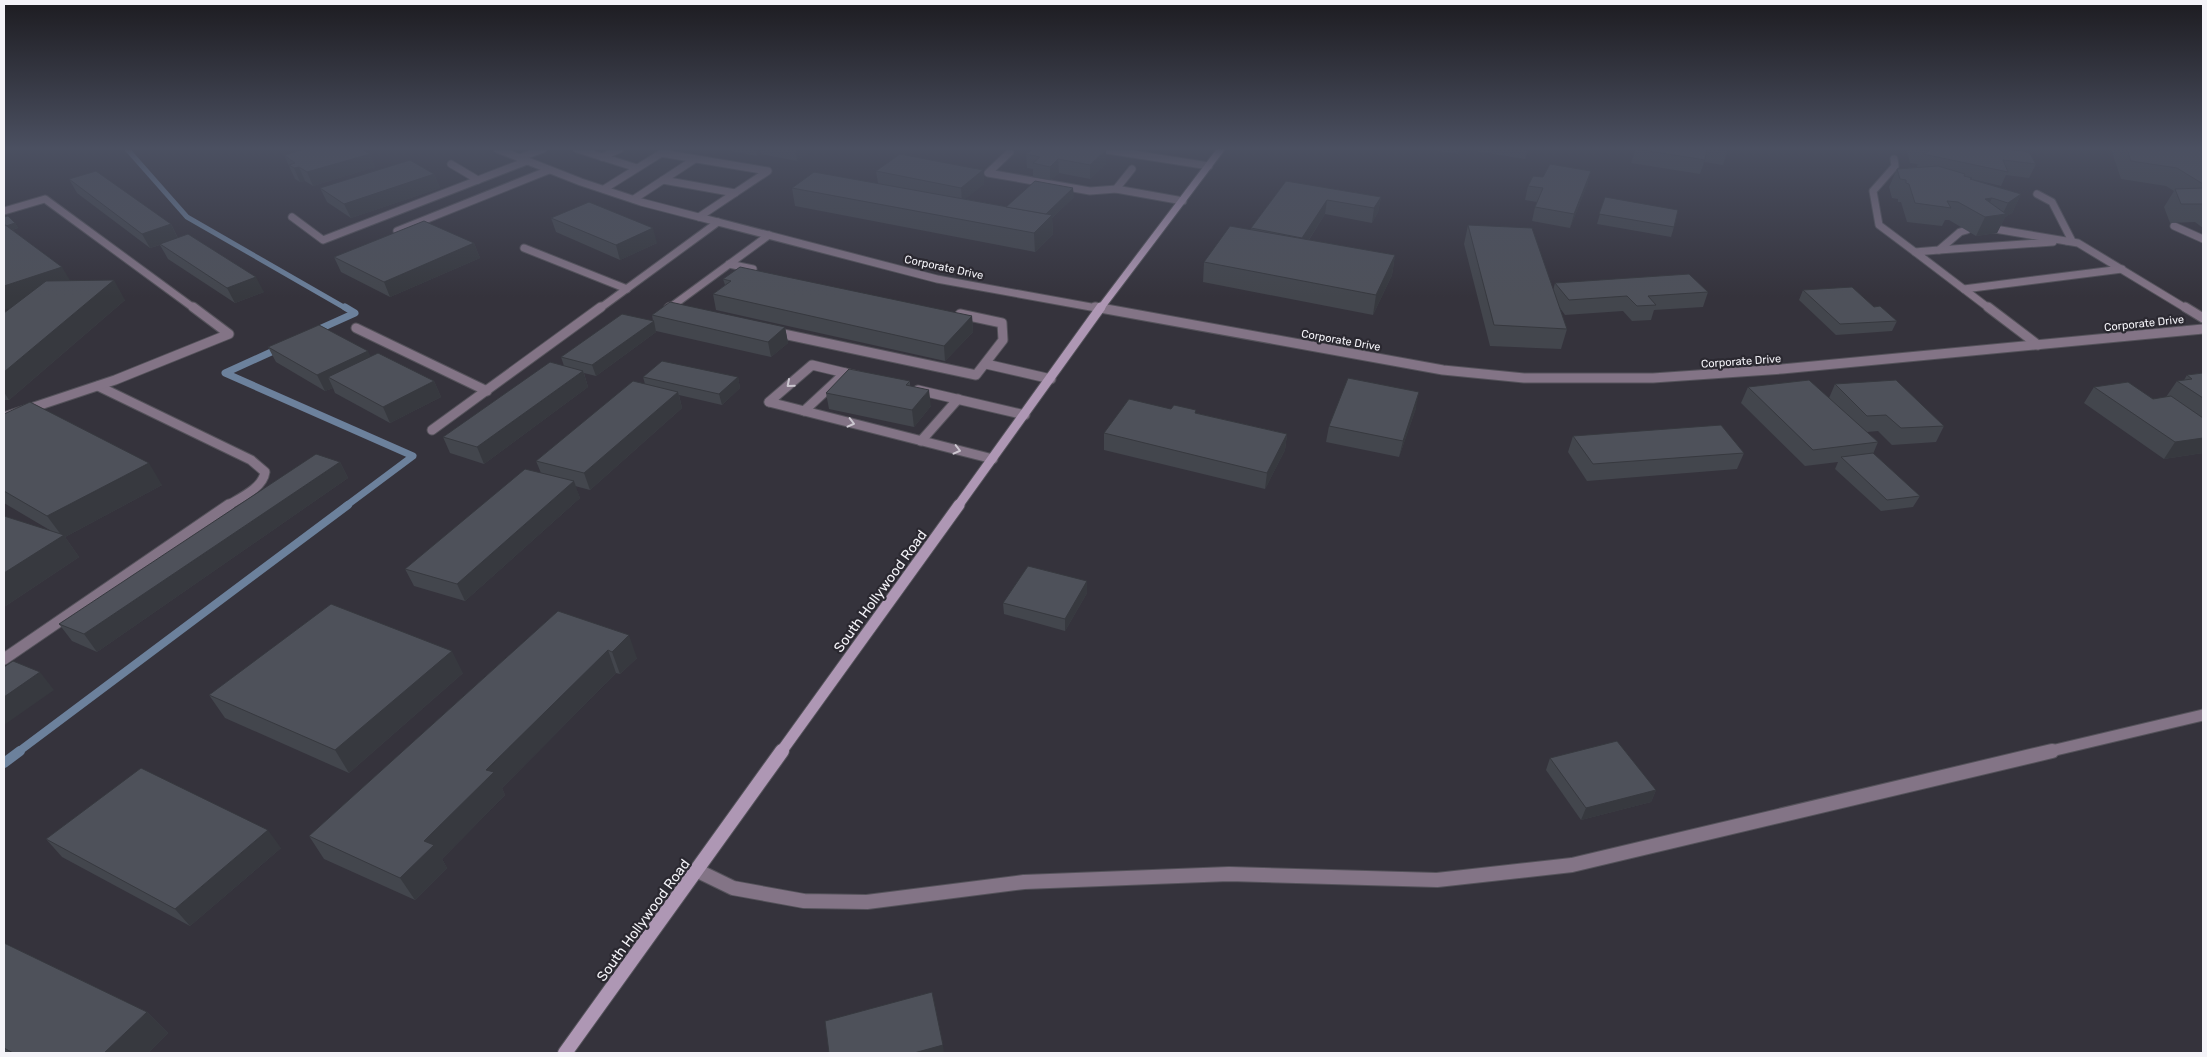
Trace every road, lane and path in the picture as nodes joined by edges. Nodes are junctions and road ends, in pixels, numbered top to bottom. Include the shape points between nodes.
1 (431, 198) edge
2 (479, 198) edge
3 (726, 198) edge
4 (1167, 198) edge
5 (1184, 198) edge
6 (1874, 198) edge
7 (2045, 198) edge
8 (634, 199) edge
9 (1182, 201) junction
10 (4, 211) edge
11 (292, 217) dead end
12 (699, 217) junction
13 (718, 222) junction
14 (2174, 226) dead end
15 (1989, 228) edge
16 (1967, 230) edge
17 (390, 234) edge
18 (769, 235) junction
19 (2203, 239) edge
20 (2072, 241) junction
21 (524, 248) dead end
22 (1939, 250) junction
23 (1915, 252) junction
24 (729, 264) junction
25 (2122, 270) junction
26 (758, 271) edge
27 (627, 288) junction
28 (1964, 288) junction
29 (1101, 308) junction
30 (678, 312) edge
31 (953, 313) edge
32 (2203, 318) edge
33 (356, 328) dead end
34 (2203, 329) edge
35 (764, 330) edge
36 (2038, 345) junction
37 (986, 364) junction
38 (845, 373) junction
39 (864, 377) edge
40 (1050, 379) junction
41 (98, 386) junction
42 (910, 388) edge
43 (487, 391) junction
44 (958, 399) junction
45 (804, 411) junction
46 (1025, 415) junction
47 (4, 417) edge
48 (432, 430) dead end
49 (921, 441) junction
50 (993, 460) junction
51 (4, 659) edge
52 (2203, 715) edge
53 (698, 871) junction
54 (566, 1053) edge

1 - 11 street via 323,240
2 - 17 street
3 - 12 street
4 - 9 street
5 - 9 main road, South Hollywood Road
6 - 23 street via 1879,226
7 - 20 street via 2052,202
8 - 12 street, Corporate Drive
9 - 29 main road, South Hollywood Road
10 - 41 street via 45,199 229,334
12 - 13 street, Corporate Drive
13 - 18 street, Corporate Drive
13 - 27 street
14 - 19 street
15 - 20 street
16 - 22 street
18 - 24 street
18 - 29 street, Corporate Drive via 937,279
20 - 22 street
20 - 25 street
21 - 27 street
22 - 23 street
23 - 28 street
24 - 26 street
24 - 30 street via 668,309
25 - 28 street
25 - 32 street
27 - 43 street
28 - 36 street
29 - 36 street, Corporate Drive via 1443,370 1524,378 1653,378
29 - 40 main road, South Hollywood Road
31 - 37 street via 1002,323 1003,340
33 - 43 street
34 - 36 street, Corporate Drive
35 - 37 street via 976,375
37 - 40 street
38 - 39 street
38 - 45 street
38 -> 45 street via 812,365 769,402
40 - 46 main road, South Hollywood Road
41 - 47 street
41 - 51 street via 251,460 265,472 264,479
42 - 44 street
43 - 48 street
44 - 46 street
44 - 49 street
45 -> 49 street
46 - 50 main road, South Hollywood Road
49 -> 50 street
50 - 53 main road, South Hollywood Road
52 - 53 street via 1572,865 1437,880 1229,874 1024,882 867,902 804,901 734,888
53 - 54 main road, South Hollywood Road

